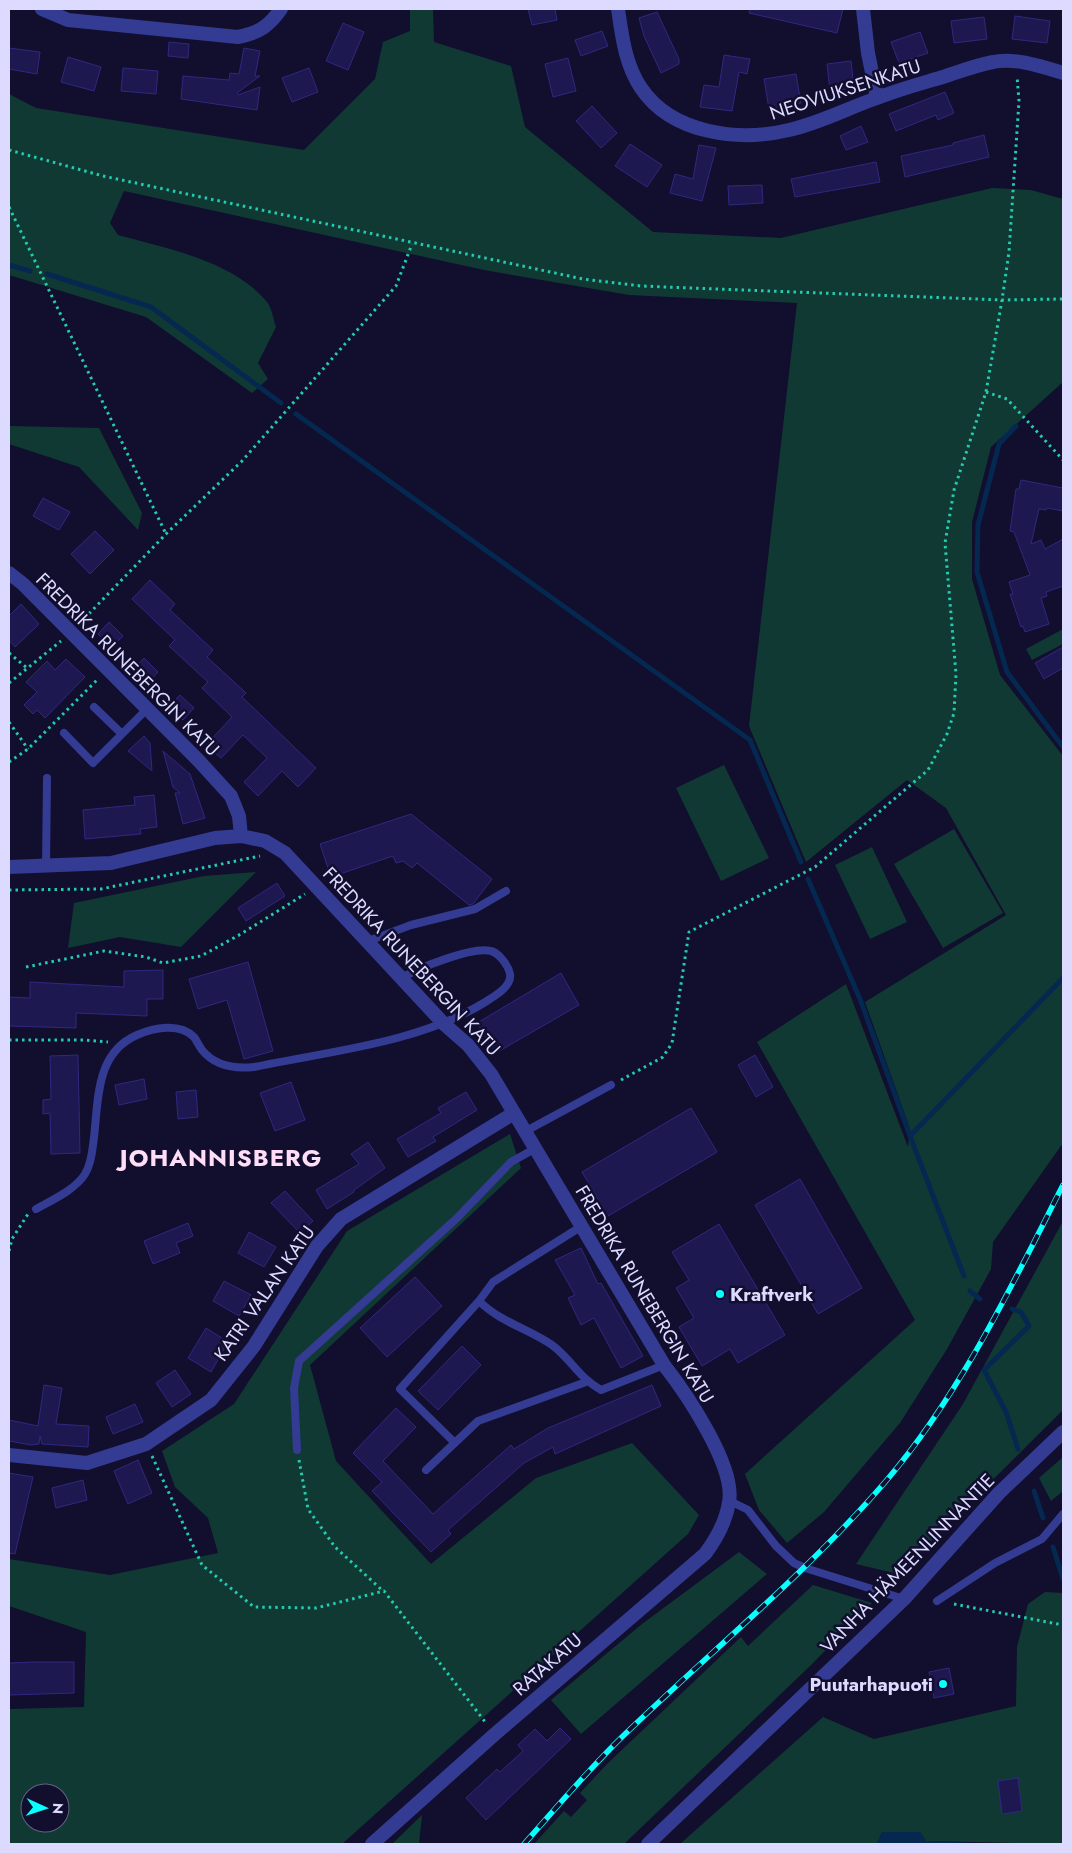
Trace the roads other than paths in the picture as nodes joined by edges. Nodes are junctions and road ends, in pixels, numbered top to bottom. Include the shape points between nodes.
1 (42, 9) edge
2 (281, 9) edge
3 (618, 9) edge
4 (863, 9) edge
5 (1063, 73) edge
6 (877, 98) junction
7 (9, 573) edge
8 (94, 707) dead end
9 (147, 709) junction
10 (64, 733) dead end
11 (122, 734) junction
12 (47, 778) dead end
13 (241, 836) junction
14 (46, 867) junction
15 (9, 868) edge
16 (506, 891) dead end
17 (368, 941) junction
18 (402, 978) junction
19 (444, 1024) junction
20 (611, 1085) road end
21 (514, 1112) junction
22 (526, 1131) junction
23 (536, 1148) junction
24 (36, 1209) road end
25 (582, 1226) junction
26 (480, 1301) junction
27 (664, 1365) junction
28 (586, 1382) junction
29 (1063, 1432) edge
30 (455, 1443) junction
31 (297, 1450) road end
32 (9, 1455) edge
33 (426, 1470) dead end
34 (730, 1501) junction
35 (1063, 1514) edge
36 (904, 1599) junction
37 (937, 1601) road end
38 (372, 1844) edge
39 (648, 1844) edge

1 - 2 street via 68,20 238,37 256,33 270,24
3 - 6 street, NEOVIUKSENKATU via 622,41 641,88 667,114 688,125 734,135 788,130
4 - 6 street
5 - 6 street, NEOVIUKSENKATU via 1041,66 995,61
7 - 9 street, FREDRIKA RUNEBERGIN KATU
8 - 11 lane
9 - 11 lane
9 - 13 street, FREDRIKA RUNEBERGIN KATU via 231,796 239,816
10 - 11 lane via 93,763
12 - 14 lane
13 - 14 street via 215,838 111,863
13 - 17 street, FREDRIKA RUNEBERGIN KATU via 265,841 285,853
14 - 15 street
16 - 17 lane via 475,910 411,925
17 - 18 street, FREDRIKA RUNEBERGIN KATU
18 - 19 street, FREDRIKA RUNEBERGIN KATU
18 - 19 lane via 437,962 480,950 500,956 510,973 501,992
19 - 21 street, FREDRIKA RUNEBERGIN KATU via 468,1045 491,1074
19 - 24 lane via 395,1038 240,1068 213,1060 195,1038 174,1028 153,1030 123,1043 114,1050 102,1071 92,1150 85,1175 63,1194
20 - 22 lane
21 - 22 street, FREDRIKA RUNEBERGIN KATU
21 - 32 street, KATRI VALAN KATU via 341,1219 317,1246 254,1346 211,1400 146,1444 87,1463
22 - 23 street, FREDRIKA RUNEBERGIN KATU
23 - 25 street, FREDRIKA RUNEBERGIN KATU
23 - 31 lane via 511,1162 456,1219 299,1361 294,1388
25 - 26 lane via 493,1282
25 - 27 street, FREDRIKA RUNEBERGIN KATU
26 - 28 lane via 488,1310 553,1346
26 - 30 lane via 400,1389
27 - 28 lane via 601,1390
27 - 34 street, FREDRIKA RUNEBERGIN KATU via 714,1445 728,1475
28 - 30 lane via 478,1421
29 - 36 street, VANHA HÄMEENLINNANTIE via 999,1494
30 - 33 lane
34 - 36 lane via 748,1510 794,1563
34 - 38 street, RATAKATU via 720,1533 704,1554
35 - 37 lane via 1042,1539
36 - 39 street, VANHA HÄMEENLINNANTIE

